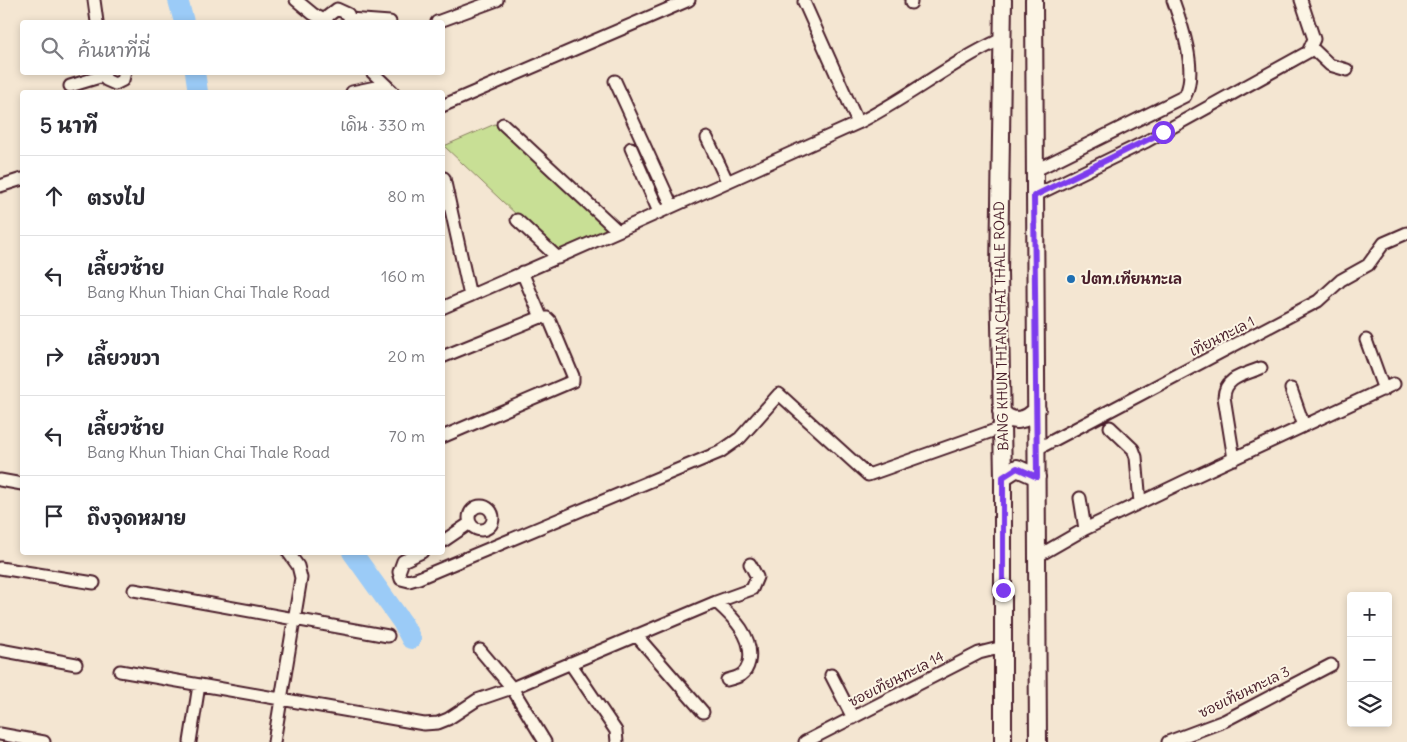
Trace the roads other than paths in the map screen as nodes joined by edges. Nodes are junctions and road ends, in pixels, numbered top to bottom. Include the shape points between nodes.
1 (94, 0) edge
2 (296, 0) edge
3 (497, 0) edge
4 (689, 0) edge
5 (1003, 0) edge
6 (1034, 0) edge
7 (1173, 0) edge
8 (1301, 0) edge
9 (804, 2) dead end
10 (97, 20) edge
11 (323, 20) edge
12 (327, 20) edge
13 (350, 20) edge
14 (442, 20) edge
15 (1002, 39) junction
16 (1312, 46) junction
17 (1347, 70) dead end
18 (100, 75) edge
19 (104, 75) edge
20 (375, 75) edge
21 (615, 81) dead end
22 (123, 83) edge
23 (70, 86) dead end
24 (389, 89) edge
25 (445, 105) edge
26 (858, 123) junction
27 (503, 124) dead end
28 (707, 138) dead end
29 (631, 148) dead end
30 (1034, 171) junction
31 (20, 180) edge
32 (727, 181) junction
33 (445, 183) edge
34 (0, 186) edge
35 (1034, 196) junction
36 (672, 206) junction
37 (659, 212) junction
38 (517, 220) dead end
39 (618, 232) junction
40 (1407, 233) edge
41 (558, 258) junction
42 (522, 272) junction
43 (470, 296) junction
44 (445, 307) edge
45 (541, 317) junction
46 (1366, 340) dead end
47 (445, 356) edge
48 (1261, 368) dead end
49 (1291, 389) dead end
50 (1037, 409) junction
51 (1001, 411) junction
52 (1304, 426) junction
53 (1110, 427) dead end
54 (1001, 428) junction
55 (445, 437) edge
56 (1037, 450) junction
57 (1234, 459) junction
58 (1003, 477) junction
59 (1037, 477) junction
60 (0, 480) edge
61 (20, 484) edge
62 (1080, 498) dead end
63 (1140, 503) junction
64 (470, 523) dead end
65 (1085, 529) junction
66 (445, 540) edge
67 (290, 555) edge
68 (416, 555) edge
69 (1038, 556) junction
70 (750, 564) dead end
71 (0, 568) edge
72 (94, 583) dead end
73 (134, 590) dead end
74 (716, 602) junction
75 (296, 618) junction
76 (636, 635) junction
77 (388, 636) dead end
78 (1003, 647) junction
79 (0, 650) edge
80 (480, 650) dead end
81 (570, 663) junction
82 (76, 664) dead end
83 (1331, 665) dead end
84 (120, 671) dead end
85 (831, 675) dead end
86 (727, 680) dead end
87 (199, 685) junction
88 (512, 688) junction
89 (282, 699) junction
90 (703, 712) dead end
91 (853, 718) junction
92 (0, 734) edge
93 (44, 742) edge
94 (190, 742) edge
95 (274, 742) edge
96 (544, 742) edge
97 (617, 742) edge
98 (805, 742) edge
99 (1003, 742) edge
100 (1038, 742) edge
101 (1168, 742) edge

1 - 10 street
2 - 11 street
3 - 14 street
4 - 25 street
5 - 15 main road, BANG KHUN THIAN CHAI THALE ROAD
6 - 30 main road
7 - 30 street via 1185,31 1190,74 1185,96
8 - 16 street via 1314,39
9 - 26 street
12 - 13 street via 330,13 337,10 344,11
15 - 26 street via 968,55
15 - 51 main road, BANG KHUN THIAN CHAI THALE ROAD
16 - 17 street via 1330,65
16 - 35 street via 1308,52 1156,136
18 - 23 street
19 - 22 street via 110,83
20 - 24 street
21 - 36 street
26 - 32 street
27 - 39 street
28 - 32 street
29 - 37 street
30 - 35 main road
31 - 34 street
32 - 36 street
33 - 43 street
35 - 50 main road
36 - 37 street
37 - 39 street
38 - 41 street
39 - 41 street
40 - 56 street, เทียนทะเล 1 via 1384,243 1368,265 1341,280 1318,302
41 - 42 street
42 - 43 street
42 - 45 street
43 - 44 street
45 - 47 street
45 - 55 street via 550,321 573,381
46 - 52 street via 1389,387
48 - 57 street via 1232,380 1224,388
49 - 52 street
50 - 51 main road via 1030,417 1013,421
50 - 56 main road
51 - 54 main road, BANG KHUN THIAN CHAI THALE ROAD
52 - 57 street
53 - 63 street via 1133,449
54 - 58 main road, BANG KHUN THIAN CHAI THALE ROAD
54 - 68 street via 868,474 779,394 740,438 720,452 419,578 409,581 401,578 399,572 403,561
56 - 59 main road
57 - 63 street
58 - 59 main road via 1017,468
58 - 78 main road, BANG KHUN THIAN CHAI THALE ROAD
59 - 69 main road
60 - 61 street
62 - 65 street
63 - 65 street
64 - 66 street
65 - 69 street
67 - 75 street via 301,578
69 - 100 main road
70 - 74 street via 757,577 752,589
71 - 72 street
73 - 75 street
74 - 76 street
74 - 86 street via 747,636 750,644 747,670 742,676
75 - 77 street
75 - 89 street
76 - 81 street
76 - 90 street
78 - 91 street, ซอยเทียนทะเล 14 via 979,653
78 - 99 main road, BANG KHUN THIAN CHAI THALE ROAD
79 - 82 street
80 - 88 street
81 - 88 street
81 - 97 street via 616,731
83 - 101 street, ซอยเทียนทะเล 3 via 1224,721
84 - 87 street
85 - 91 street
87 - 89 street
87 - 94 street
88 - 89 street via 477,700 438,724
88 - 96 street
89 - 95 street
91 - 98 street, ซอยเทียนทะเล 14
92 - 93 street

